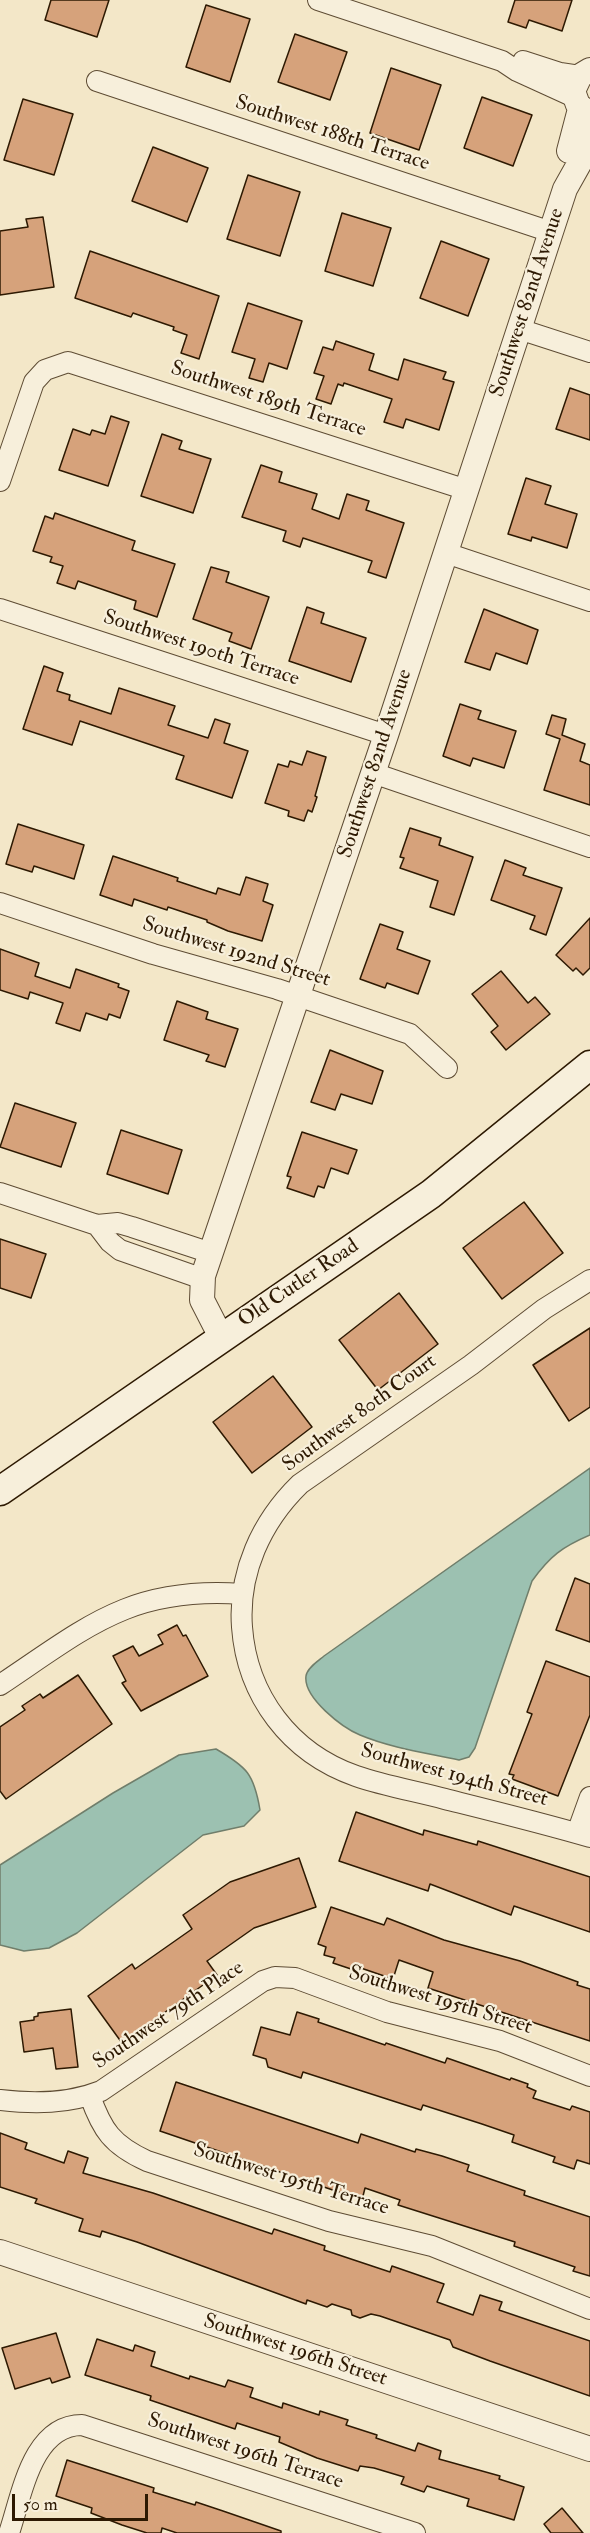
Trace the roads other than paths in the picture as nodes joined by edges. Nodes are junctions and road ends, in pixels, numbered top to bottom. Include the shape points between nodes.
1 (318, 0) edge
2 (97, 81) dead end
3 (583, 93) edge
4 (590, 132) edge
5 (565, 189) junction
6 (551, 232) junction
7 (519, 329) junction
8 (590, 352) edge
9 (0, 481) edge
10 (467, 490) junction
11 (446, 553) junction
12 (590, 601) edge
13 (0, 609) edge
14 (386, 735) junction
15 (373, 773) junction
16 (590, 847) edge
17 (0, 903) edge
18 (298, 996) junction
19 (590, 1065) edge
20 (447, 1068) dead end
21 (0, 1193) edge
22 (97, 1225) junction
23 (146, 1231) junction
24 (211, 1253) junction
25 (138, 1257) junction
26 (202, 1279) junction
27 (590, 1280) edge
28 (221, 1337) junction
29 (0, 1491) edge
30 (242, 1594) junction
31 (0, 1685) edge
32 (590, 1797) edge
33 (583, 1835) edge
34 (275, 1977) joint
35 (590, 2076) edge
36 (90, 2096) junction
37 (0, 2100) edge
38 (0, 2252) edge
39 (590, 2309) edge
40 (590, 2449) edge
41 (9, 2533) edge
42 (415, 2533) edge

1 - 3 street via 502,61 522,61 560,73
2 - 6 street, Southwest 188th Terrace
3 - 5 street, Southwest 82nd Avenue via 567,159
4 - 5 street, Southwest 82nd Avenue
5 - 6 street, Southwest 82nd Avenue
6 - 7 street, Southwest 82nd Avenue
7 - 8 street
7 - 10 street, Southwest 82nd Avenue
9 - 10 street, Southwest 189th Terrace via 34,382 54,365 77,363
10 - 11 street, Southwest 82nd Avenue
11 - 12 street
11 - 14 street, Southwest 82nd Avenue
13 - 14 street, Southwest 190th Terrace
14 - 15 street, Southwest 82nd Avenue
15 - 16 street
15 - 18 street, Southwest 82nd Avenue
17 - 18 street, Southwest 192nd Street via 153,954
18 - 20 street, Southwest 192nd Street via 410,1034
18 - 24 street, Southwest 82nd Avenue
19 - 28 main road, Old Cutler Road via 431,1194
21 - 22 street
22 - 23 street via 118,1223
22 - 25 street via 110,1242
23 - 24 street
23 - 25 street
24 - 26 street, Southwest 82nd Avenue
25 - 26 street
26 - 28 street, Southwest 82nd Avenue via 202,1300
27 - 30 street, Southwest 80th Court via 300,1484 264,1530 249,1564
28 - 29 main road, Old Cutler Road
30 - 31 street via 175,1594 121,1610 94,1622
30 - 33 street, Southwest 194th Street via 244,1647 252,1676 271,1713 303,1748 355,1776
32 - 33 street
34 - 35 street, Southwest 195th Street via 294,1978 387,2012 486,2037
34 - 36 street, Southwest 79th Place via 255,1986 115,2084
36 - 37 street via 53,2102
36 - 39 street, Southwest 195th Terrace via 106,2133 147,2161 330,2221 440,2249
38 - 40 street, Southwest 196th Street
41 - 42 street, Southwest 196th Terrace via 36,2456 59,2429 71,2425 88,2426

